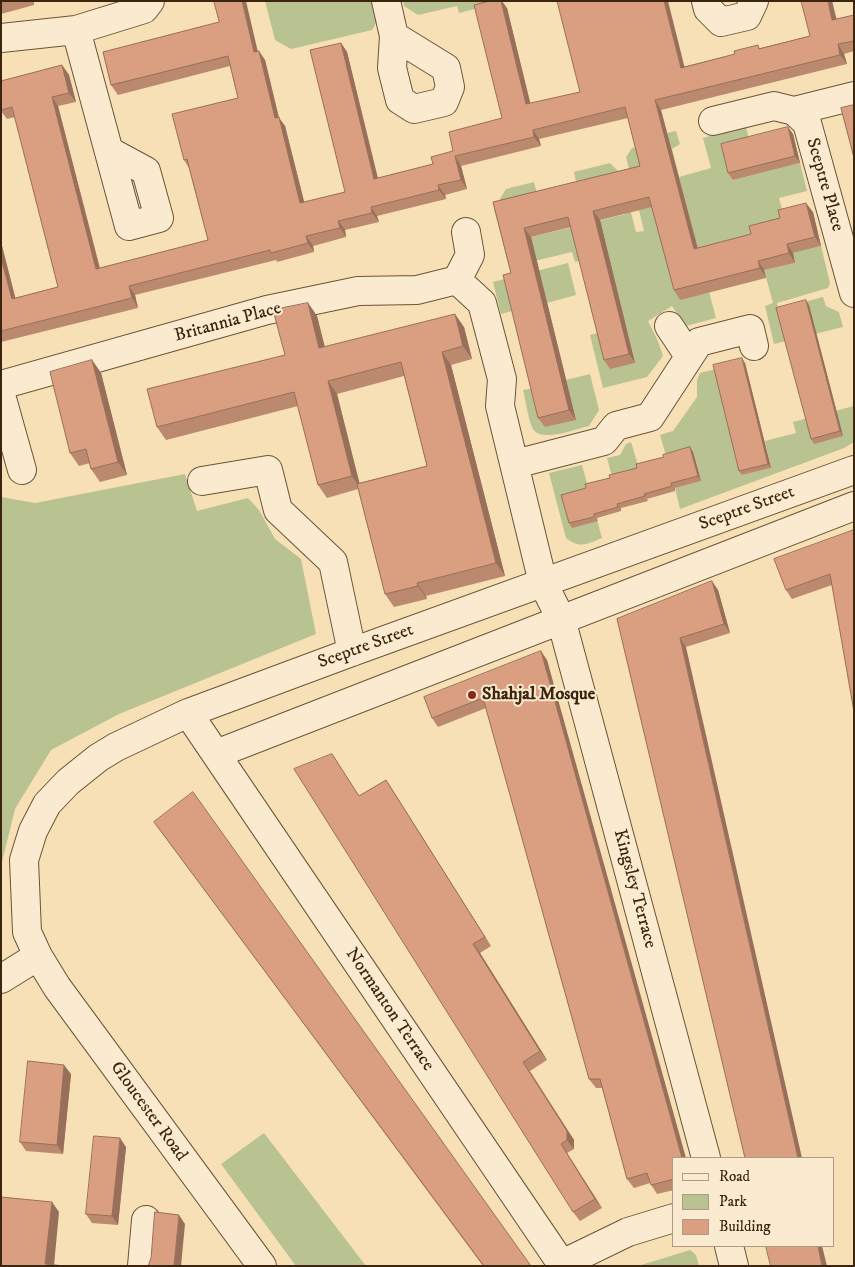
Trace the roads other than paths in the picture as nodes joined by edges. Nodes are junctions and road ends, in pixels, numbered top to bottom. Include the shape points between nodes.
1 (150, 1) edge
2 (386, 1) edge
3 (706, 1) edge
4 (754, 1) edge
5 (76, 30) junction
6 (394, 36) dead end
7 (1, 38) edge
8 (848, 98) edge
9 (794, 111) junction
10 (713, 122) dead end
11 (109, 151) dead end
12 (466, 232) dead end
13 (458, 280) junction
14 (854, 293) edge
15 (669, 326) dead end
16 (754, 346) dead end
17 (689, 356) junction
18 (1, 385) edge
19 (1, 395) edge
20 (515, 464) junction
21 (22, 470) dead end
22 (854, 470) edge
23 (202, 481) dead end
24 (854, 506) edge
25 (543, 583) junction
26 (561, 620) junction
27 (352, 652) junction
28 (188, 713) junction
29 (216, 754) junction
30 (38, 956) junction
31 (1, 979) edge
32 (706, 1157) edge
33 (672, 1219) edge
34 (146, 1220) dead end
35 (729, 1247) edge
36 (562, 1265) edge
37 (142, 1266) edge
38 (262, 1266) edge
39 (734, 1266) edge

1 - 5 street via 144,9
2 - 6 street
3 - 4 street via 708,9 722,22 747,16
5 - 7 street
5 - 11 street
8 - 9 street
9 - 10 street via 774,106
9 - 14 street, Sceptre Place via 807,123
12 - 13 street via 470,254
13 - 18 street, Britannia Place via 417,290 358,291 268,310
13 - 20 street via 482,303 502,379 500,406
15 - 17 street
16 - 17 street via 750,329 699,342
17 - 20 street via 650,417 616,426 604,441
19 - 21 street
20 - 25 street
22 - 25 street, Sceptre Street
23 - 27 street via 268,470 278,510 333,562
24 - 26 street, Sceptre Street
25 - 26 street, Kingsley Terrace
25 - 27 street, Sceptre Street
26 - 29 street, Sceptre Street
26 - 32 street, Kingsley Terrace
27 - 28 street, Sceptre Street
28 - 29 street, Normanton Terrace
28 - 30 street, Sceptre Street via 110,750 68,782 47,804 33,831 24,860 28,932
29 - 36 street, Normanton Terrace
30 - 31 street
30 - 38 street, Gloucester Road via 57,987
33 - 36 street via 628,1232
34 - 37 street
35 - 39 street

